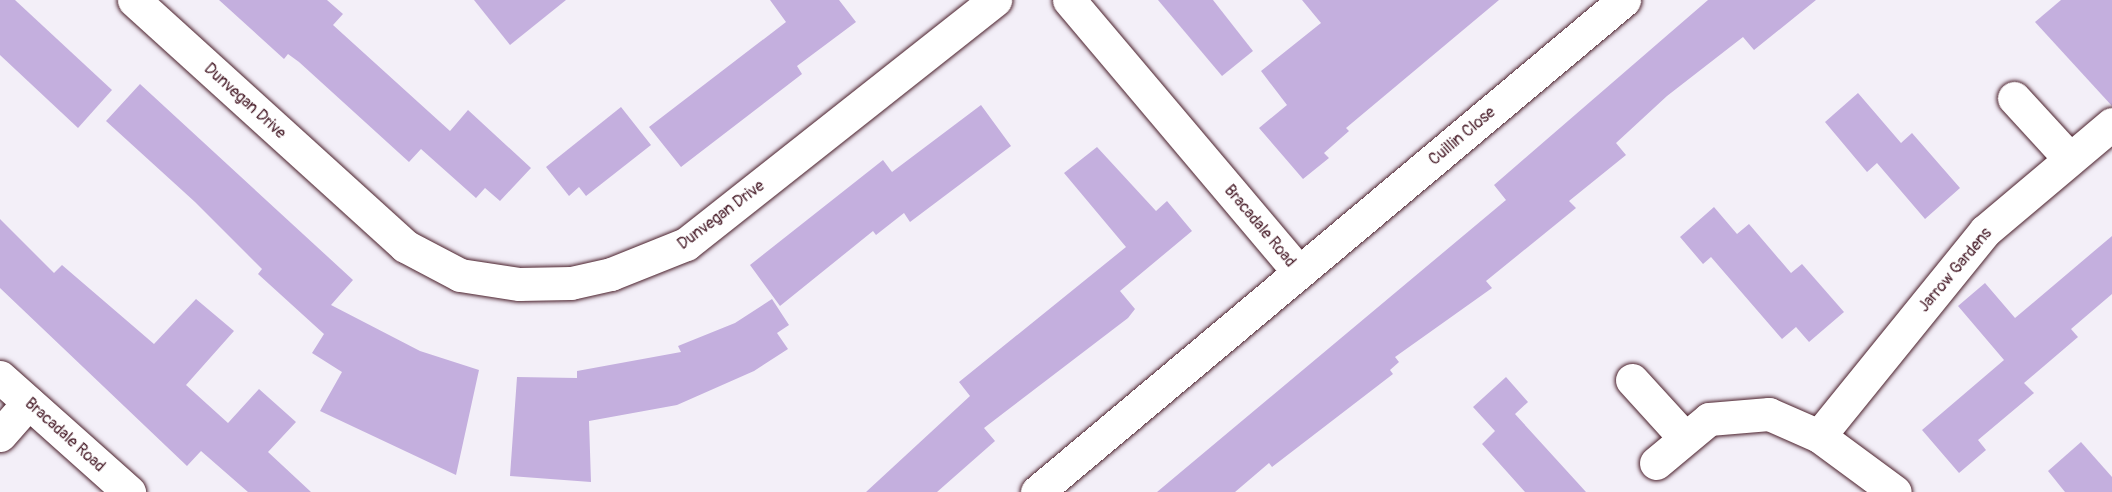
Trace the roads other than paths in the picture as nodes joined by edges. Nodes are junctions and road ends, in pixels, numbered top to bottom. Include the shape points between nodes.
1 (134, 0) edge
2 (995, 0) edge
3 (1069, 0) edge
4 (1624, 0) edge
5 (2014, 98) dead end
6 (2112, 124) edge
7 (2068, 157) junction
8 (1299, 272) junction
9 (0, 377) edge
10 (1632, 380) dead end
11 (28, 403) junction
12 (0, 435) edge
13 (1683, 436) junction
14 (1819, 436) junction
15 (1656, 463) dead end
16 (129, 492) edge
17 (1037, 492) edge
18 (1895, 492) edge

1 - 2 street, Dunvegan Drive via 405,246 460,275 519,284 571,283 611,274 686,244
3 - 8 street, Bracadale Road
4 - 8 street, Cuillin Close
5 - 7 street
6 - 7 street, Jarrow Gardens
7 - 14 street, Jarrow Gardens via 1986,231
8 - 17 street, Bracadale Road
9 - 11 street, Bracadale Road
10 - 13 street
11 - 12 street
11 - 16 street, Bracadale Road
13 - 14 street via 1709,419 1753,413 1789,420
13 - 15 street
14 - 18 street

